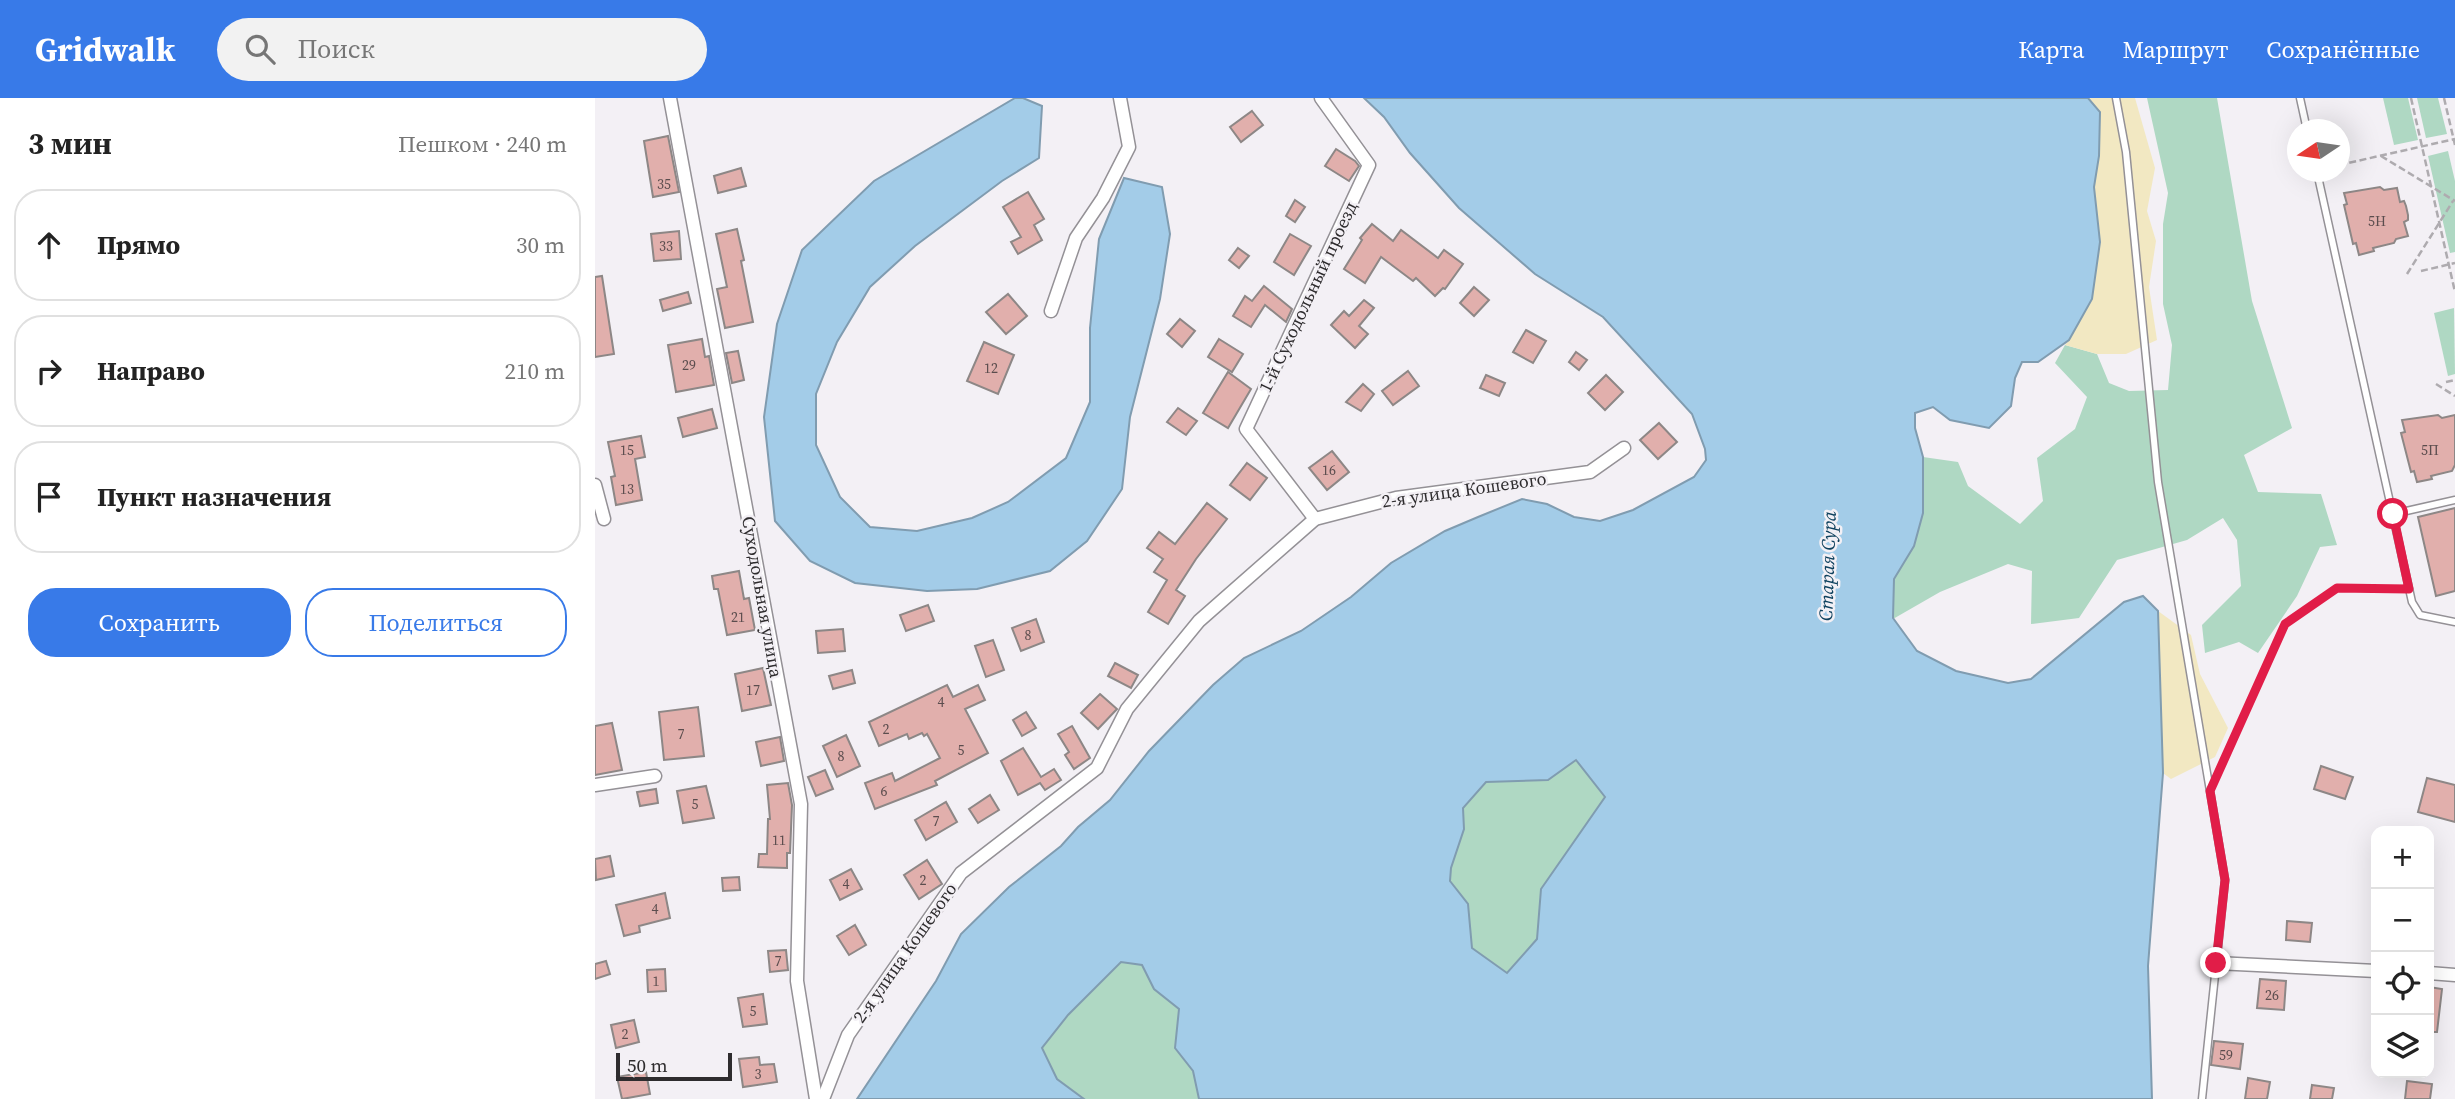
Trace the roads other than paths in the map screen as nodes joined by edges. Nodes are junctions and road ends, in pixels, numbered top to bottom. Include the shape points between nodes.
1 (670, 98) edge
2 (1120, 98) edge
3 (1321, 98) edge
4 (2116, 98) edge
5 (2300, 98) edge
6 (2305, 119) edge
7 (2319, 182) edge
8 (1051, 311) dead end
9 (1624, 449) dead end
10 (595, 485) edge
11 (2455, 500) edge
12 (2393, 514) junction
13 (604, 519) dead end
14 (1315, 519) junction
15 (2455, 622) edge
16 (655, 776) dead end
17 (595, 785) edge
18 (2216, 963) junction
19 (2371, 971) edge
20 (2434, 973) edge
21 (2455, 975) edge
22 (816, 1099) edge
23 (823, 1099) edge
24 (2201, 1099) edge

1 - 22 street, Суходольная улица via 801,804 797,981
2 - 8 street via 1129,147 1076,238
3 - 14 street, 1-й Суходольный проезд via 1369,165 1246,429
4 - 18 lane via 2126,152 2158,482 2225,880
5 - 6 lane
7 - 12 lane
9 - 14 street, 2-я улица Кошевого via 1590,472 1396,498
10 - 13 street
11 - 12 lane
12 - 15 lane via 2414,609 2420,615
14 - 23 street, 2-я улица Кошевого via 1199,621 1127,709 1097,768 961,873 848,1035
16 - 17 street
18 - 19 street
18 - 24 lane
20 - 21 street

